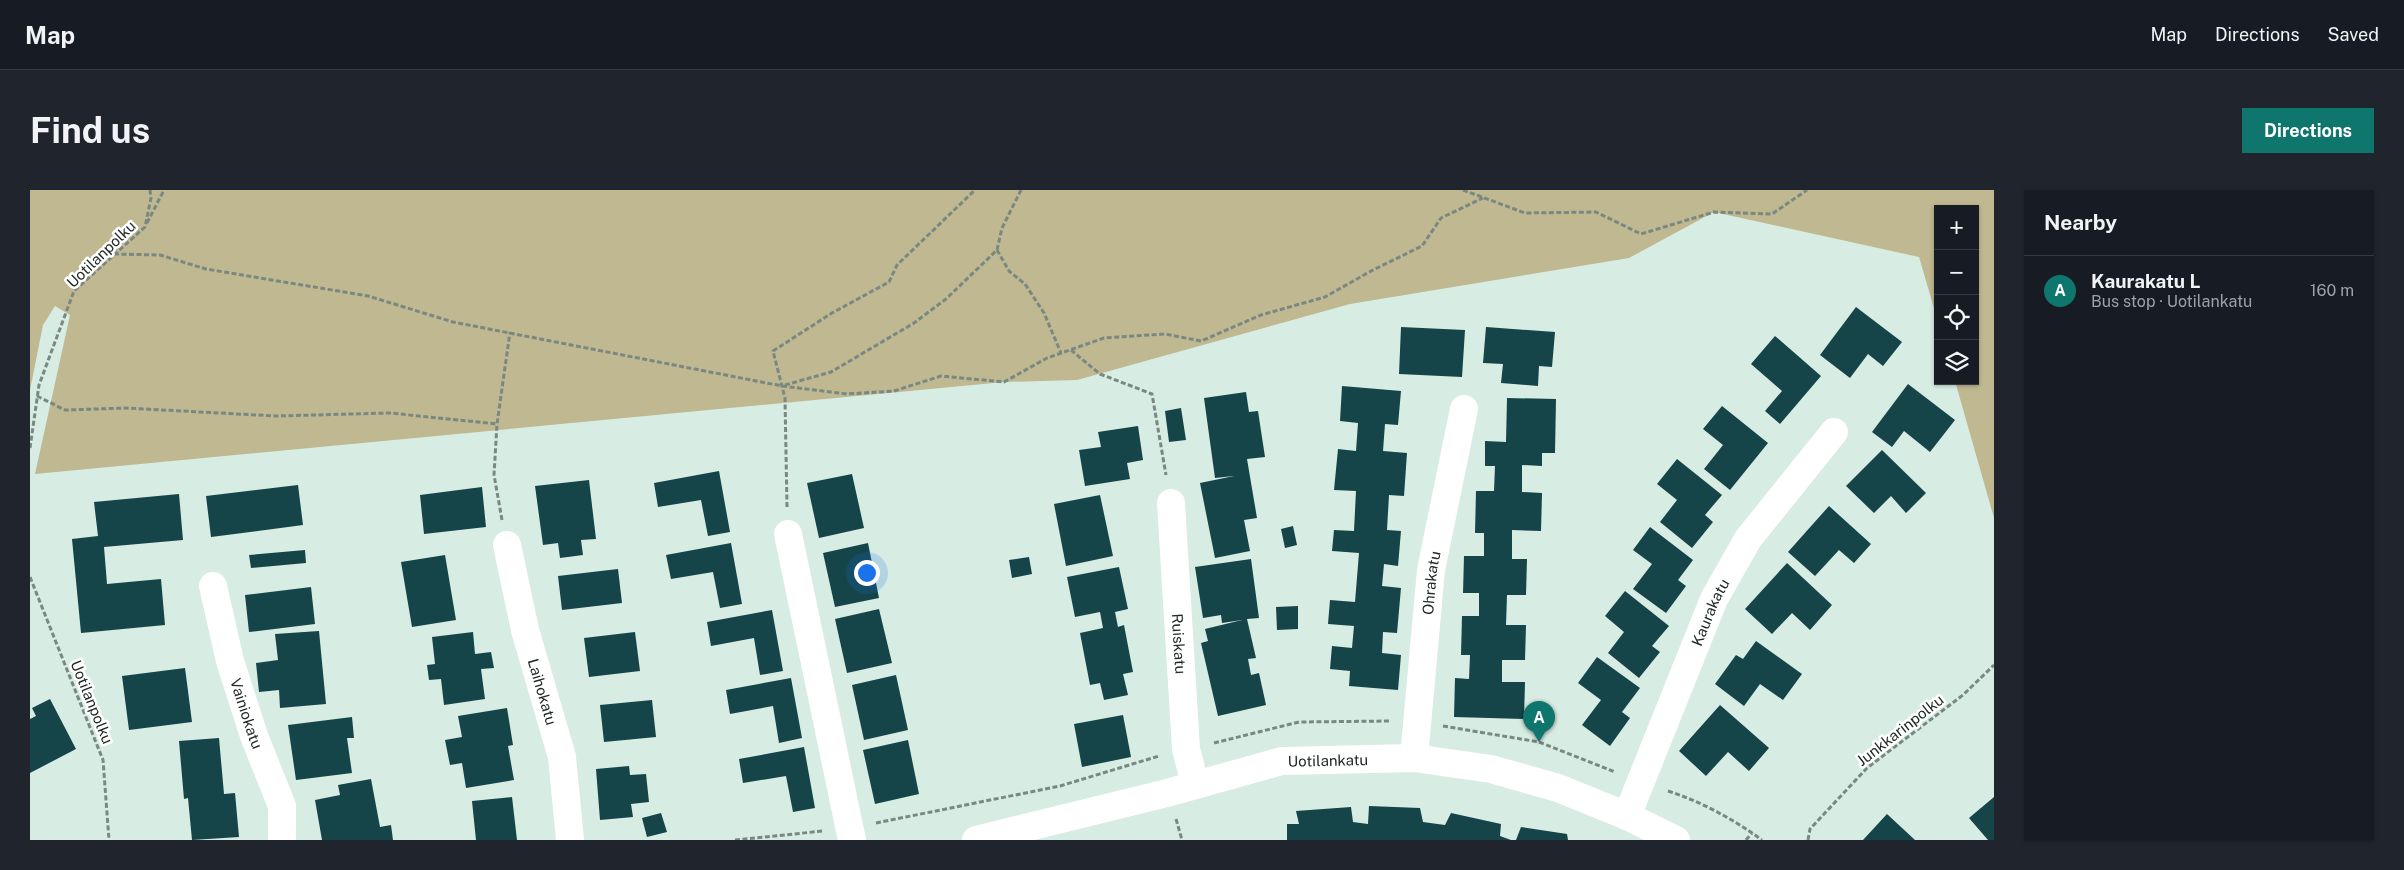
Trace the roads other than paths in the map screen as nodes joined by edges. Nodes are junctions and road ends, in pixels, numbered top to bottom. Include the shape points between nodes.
1 (1464, 409) dead end
2 (1834, 432) dead end
3 (1171, 503) road end
4 (788, 534) road end
5 (506, 545) road end
6 (213, 586) dead end
7 (1414, 758) junction
8 (1195, 784) junction
9 (1627, 816) junction
10 (282, 840) edge
11 (570, 840) edge
12 (852, 840) edge
13 (976, 840) edge
14 (1676, 840) edge

1 - 7 street, Ohrakatu via 1431,570
2 - 9 street, Kaurakatu via 1748,539 1714,599
3 - 8 street, Ruiskatu via 1186,749
4 - 12 street
5 - 11 street, Laihokatu via 525,630 562,757
6 - 10 street, Vainiokatu via 230,661 254,736 282,806
7 - 8 street, Uotilankatu via 1282,761
7 - 9 street, Uotilankatu via 1491,769 1558,788
8 - 13 street, Uotilankatu
9 - 14 street, Uotilankatu

